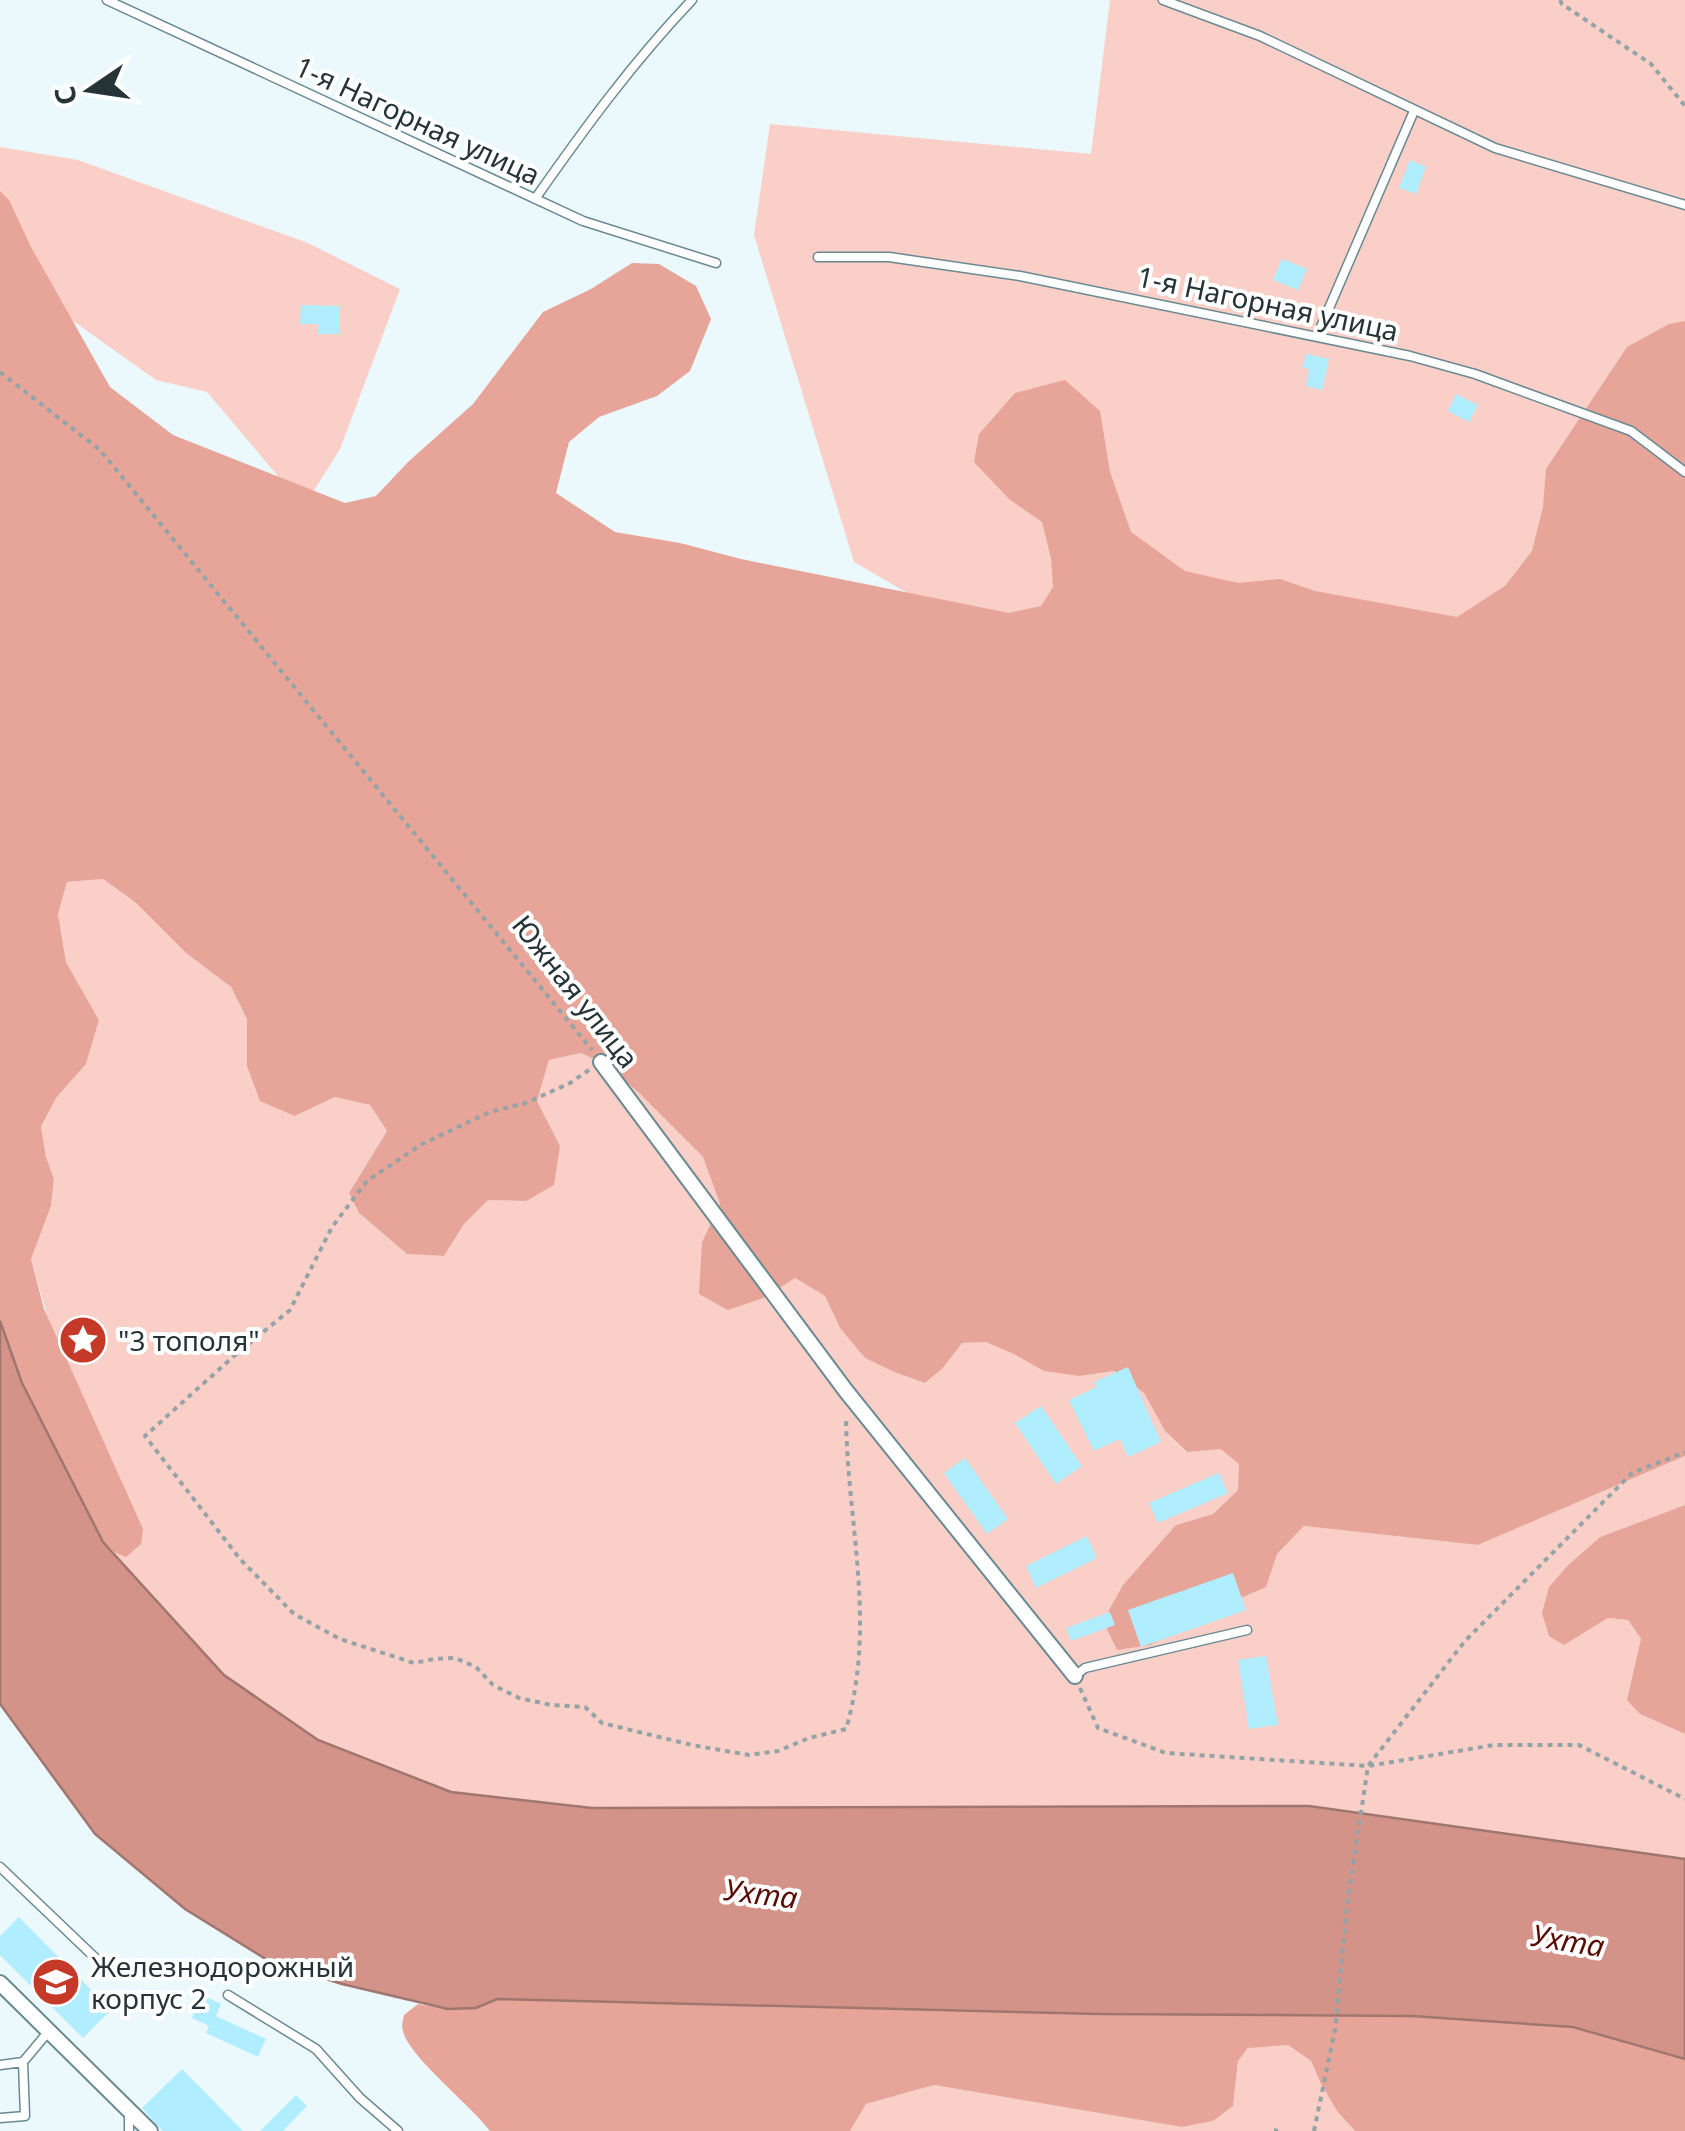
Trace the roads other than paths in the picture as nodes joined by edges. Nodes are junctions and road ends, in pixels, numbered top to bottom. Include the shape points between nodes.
1 (107, 0) edge
2 (692, 0) edge
3 (1164, 0) edge
4 (1414, 111) junction
5 (535, 199) junction
6 (1685, 205) edge
7 (818, 256) dead end
8 (716, 264) dead end
9 (1317, 336) junction
10 (1685, 472) edge
11 (601, 1062) road end
12 (1247, 1630) dead end
13 (1075, 1676) joint
14 (0, 1867) edge
15 (110, 1972) dead end
16 (0, 1983) edge
17 (228, 1995) dead end
18 (49, 2031) junction
19 (23, 2062) junction
20 (0, 2064) edge
21 (129, 2111) junction
22 (0, 2118) edge
23 (128, 2131) edge
24 (150, 2131) edge
25 (398, 2131) edge

1 - 5 lane, 1-я Нагорная улица
2 - 5 lane
3 - 4 lane via 1260,36
4 - 6 lane via 1495,148
4 - 9 lane
5 - 8 lane, 1-я Нагорная улица
7 - 9 lane, 1-я Нагорная улица via 889,257 1020,276
9 - 10 lane, 1-я Нагорная улица via 1474,374 1614,424
11 - 13 street, Южная улица via 846,1391
12 - 13 lane via 1085,1668
14 - 15 lane
16 - 18 street
17 - 25 lane via 316,2049
18 - 19 lane
18 - 21 street
19 - 20 lane
19 - 22 lane via 25,2116
21 - 23 lane
21 - 24 street

